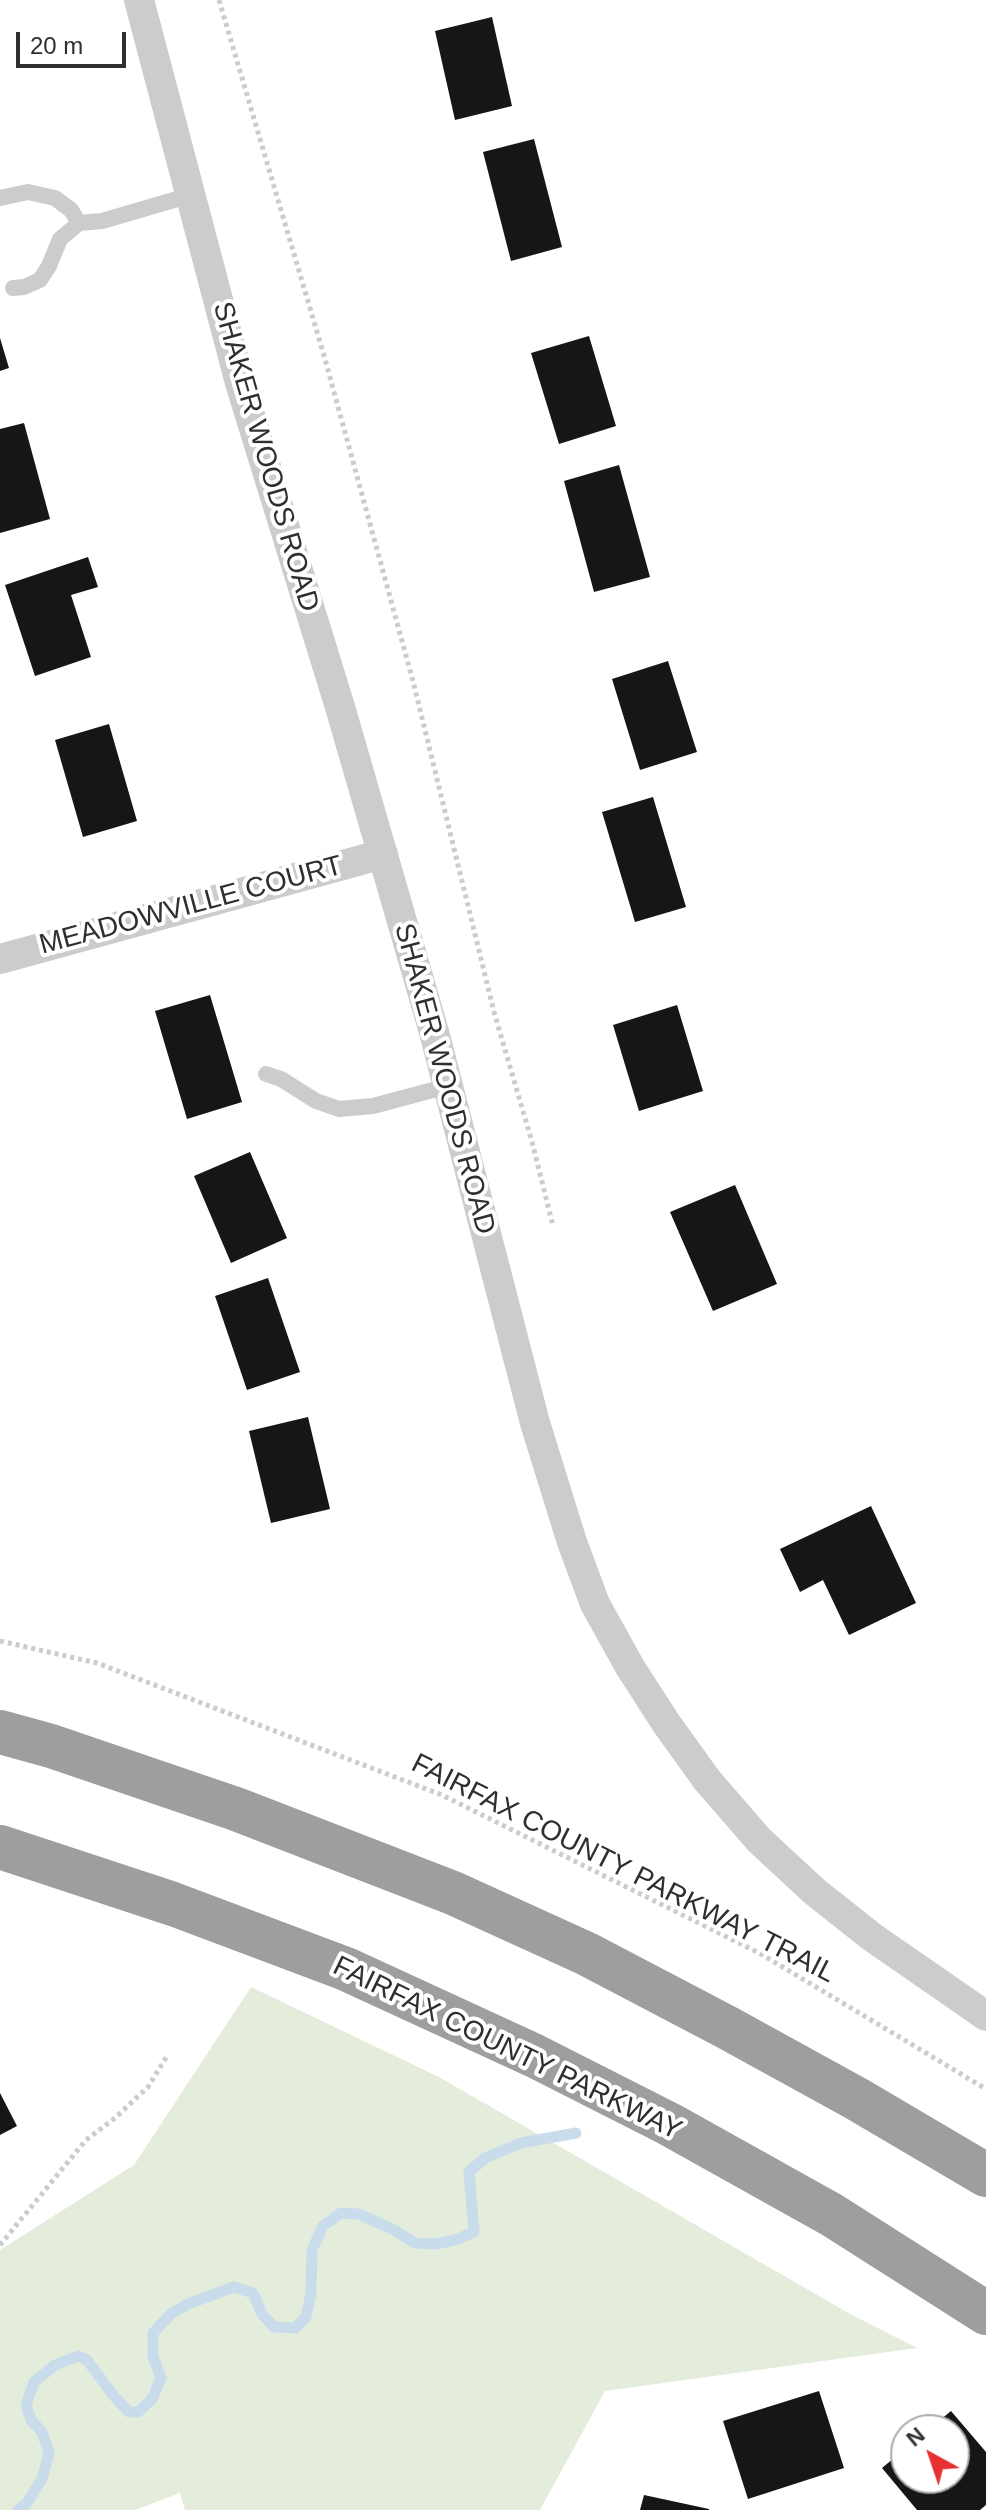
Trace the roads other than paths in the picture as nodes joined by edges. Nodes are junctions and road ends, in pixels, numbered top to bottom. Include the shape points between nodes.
1 (139, 0) edge
2 (191, 195) junction
3 (0, 198) edge
4 (79, 223) junction
5 (13, 288) dead end
6 (383, 854) junction
7 (0, 959) edge
8 (266, 1074) dead end
9 (448, 1086) junction
10 (0, 1732) edge
11 (0, 1847) edge
12 (986, 2016) edge
13 (986, 2175) edge
14 (986, 2313) edge

1 - 2 street, SHAKER WOODS ROAD
2 - 4 lane
2 - 6 street, SHAKER WOODS ROAD via 240,383
3 - 4 lane via 28,192 55,198
4 - 5 lane via 60,239 40,280
6 - 7 street, MEADOWVILLE COURT
6 - 9 street, SHAKER WOODS ROAD
8 - 9 lane via 339,1109 373,1106
9 - 12 street, SHAKER WOODS ROAD via 567,1529 595,1604 630,1667 707,1780 759,1840 872,1937
10 - 13 highway via 236,1809 453,1893 587,1954 728,2028
11 - 14 highway, FAIRFAX COUNTY PARKWAY via 346,1969 535,2056 832,2215

